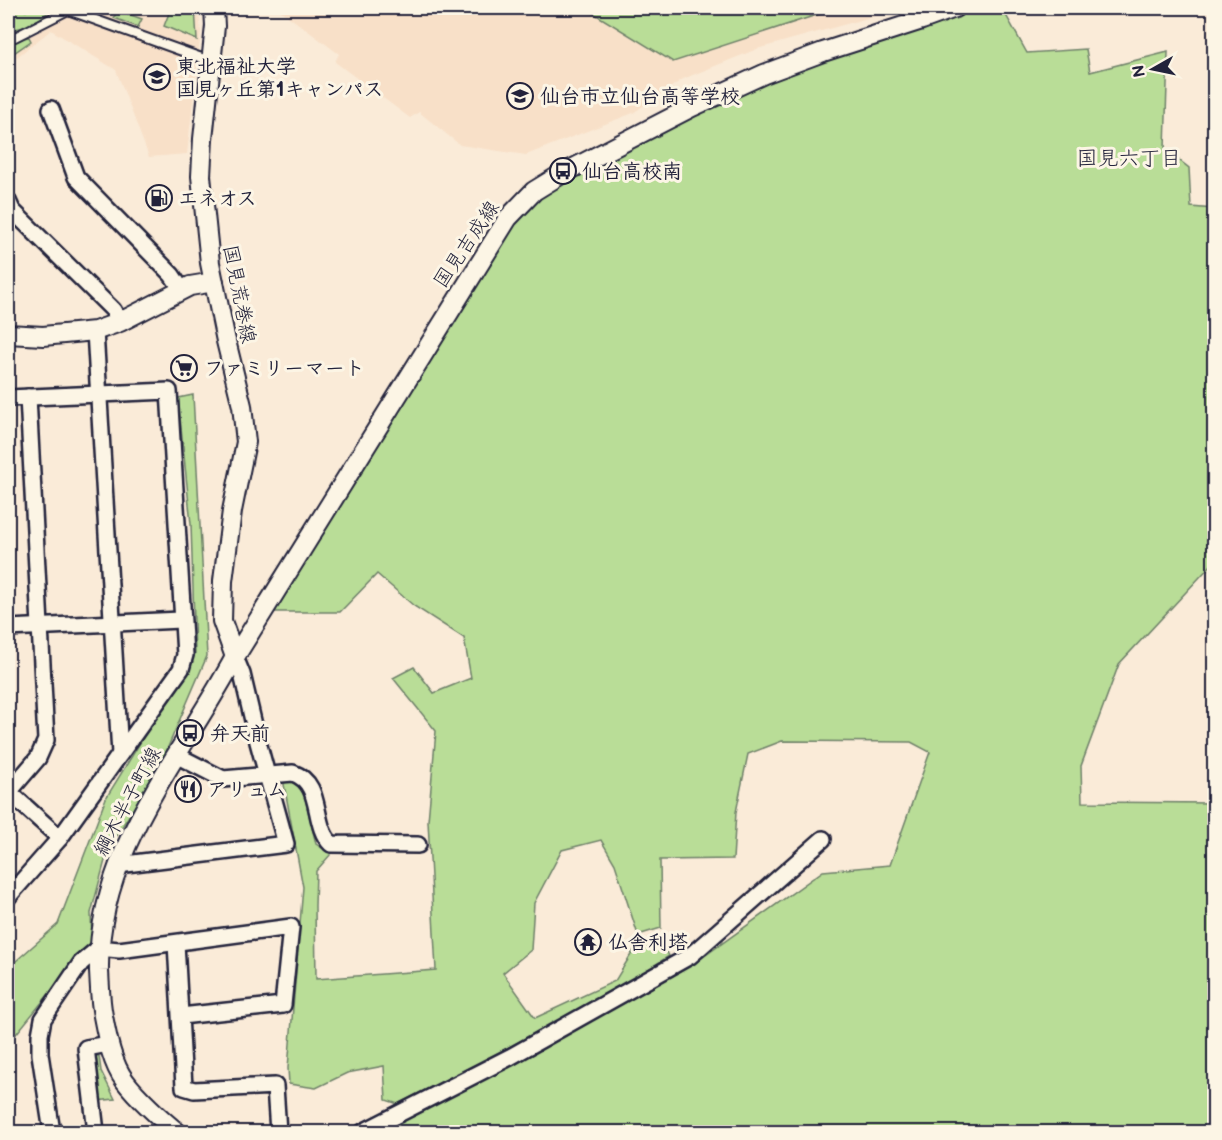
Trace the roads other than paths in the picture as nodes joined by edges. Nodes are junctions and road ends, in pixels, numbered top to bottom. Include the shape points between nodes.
1 (214, 8) edge
2 (955, 8) edge
3 (68, 9) edge
4 (8, 36) edge
5 (211, 61) junction
6 (51, 109) dead end
7 (8, 201) edge
8 (214, 282) junction
9 (182, 290) junction
10 (120, 322) junction
11 (95, 331) junction
12 (8, 333) edge
13 (99, 394) junction
14 (28, 397) junction
15 (8, 398) edge
16 (182, 620) junction
17 (112, 623) junction
18 (39, 627) junction
19 (8, 628) edge
20 (235, 657) junction
21 (120, 754) junction
22 (176, 756) junction
23 (267, 775) junction
24 (8, 792) edge
25 (60, 838) junction
26 (823, 840) dead end
27 (418, 845) dead end
28 (118, 865) junction
29 (8, 897) edge
30 (176, 943) junction
31 (99, 948) junction
32 (181, 1016) junction
33 (108, 1044) junction
34 (52, 1132) edge
35 (96, 1132) edge
36 (177, 1132) edge
37 (278, 1132) edge
38 (363, 1132) edge

1 - 5 street, 国見荒巻線
2 - 20 street, 国見吉成線 via 764,74 692,107 534,191 508,218 478,263
3 - 4 lane via 15,37
3 - 5 lane
5 - 8 street, 国見荒巻線 via 201,176
6 - 9 street via 76,177
7 - 10 street via 12,210 113,310
8 - 9 street
8 - 20 street, 国見荒巻線 via 242,406 246,442 231,511 223,581 222,621
9 - 10 street
10 - 11 street
11 - 12 street via 43,336
11 - 13 street
13 - 14 street
13 - 16 street via 169,391
13 - 17 street
14 - 15 street
14 - 18 street
16 - 17 street
16 - 21 street via 181,669
17 - 18 street
17 - 21 street
18 - 19 street
18 - 24 street via 46,740 38,758
20 - 22 street, 綱木半子町線
20 - 23 street
21 - 25 street
22 - 23 street via 223,779
22 - 28 street, 綱木半子町線
23 - 27 street via 293,773 304,777 310,785 324,837 331,844
23 - 28 street via 286,844
24 - 25 street
25 - 29 street
26 - 38 street via 690,956 510,1057
28 - 31 street, 綱木半子町線
30 - 31 street via 119,950
30 - 32 street
30 - 32 street via 291,927 283,1005
31 - 33 street, 綱木半子町線 via 100,1003
31 - 34 street via 81,963 43,1019 40,1054
32 - 37 street via 184,1087 194,1090 275,1086
33 - 35 street via 86,1048
33 - 36 street, 綱木半子町線 via 124,1080

